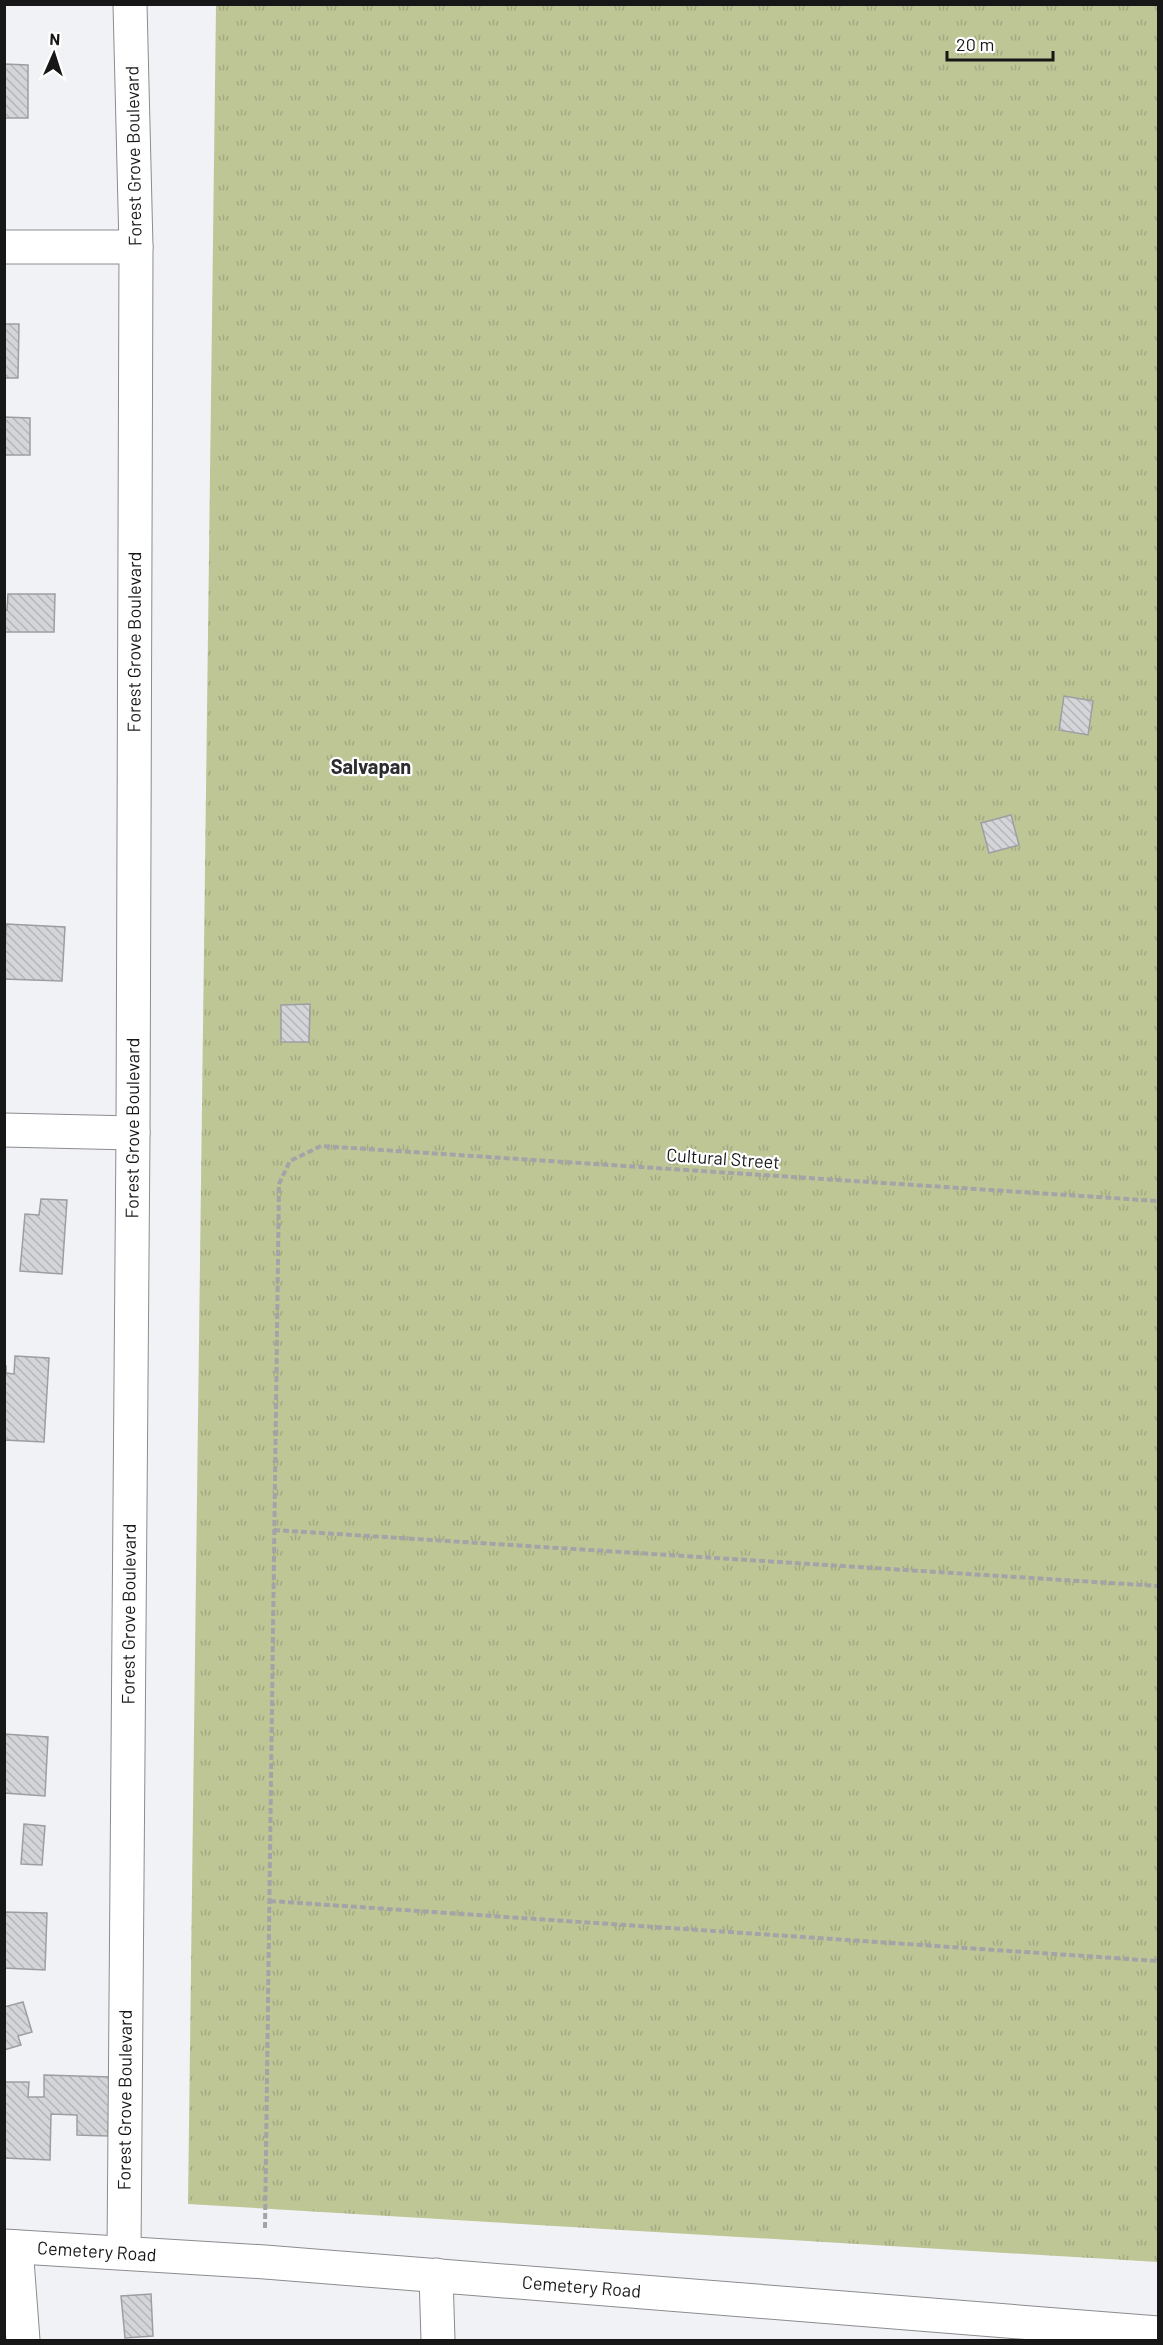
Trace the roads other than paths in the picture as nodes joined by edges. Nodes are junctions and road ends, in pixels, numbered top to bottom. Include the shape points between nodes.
1 (130, 4) edge
2 (4, 247) edge
3 (136, 247) junction
4 (4, 1130) edge
5 (134, 1133) junction
6 (10, 2247) edge
7 (124, 2252) junction
8 (436, 2276) junction
9 (1158, 2333) edge
10 (23, 2340) edge
11 (438, 2340) edge

1 - 3 street, Forest Grove Boulevard
2 - 3 street
3 - 5 street, Forest Grove Boulevard
4 - 5 street
5 - 7 street, Forest Grove Boulevard
6 - 7 street, Cemetery Road
6 - 10 street
7 - 8 street, Cemetery Road
8 - 9 street, Cemetery Road
8 - 11 street

